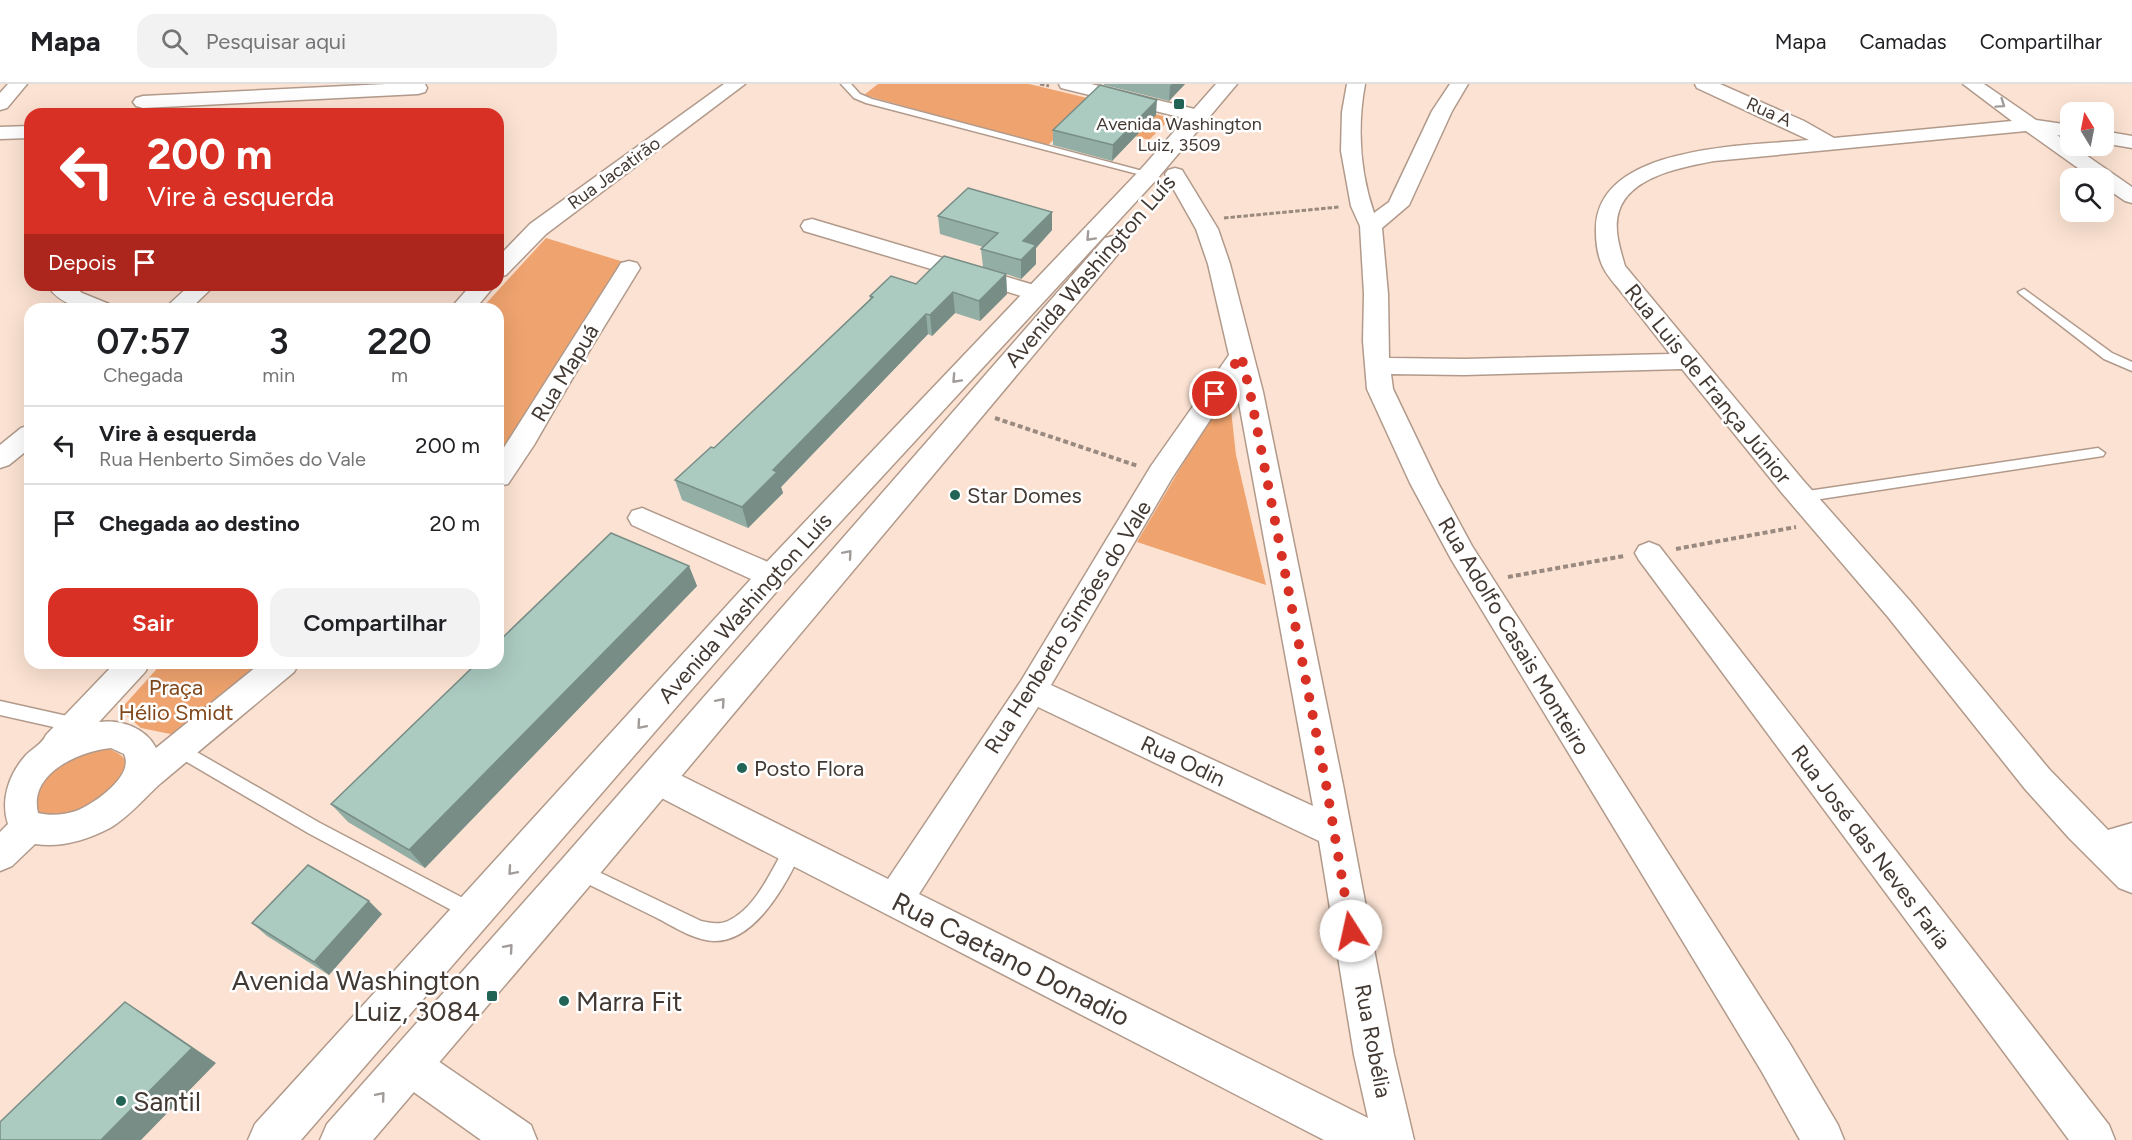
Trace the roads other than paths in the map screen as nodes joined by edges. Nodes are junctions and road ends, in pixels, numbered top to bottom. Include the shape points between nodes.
1 (18, 84) edge
2 (157, 84) edge
3 (736, 84) edge
4 (846, 84) edge
5 (1068, 84) edge
6 (1227, 84) edge
7 (1249, 84) edge
8 (1356, 84) edge
9 (1459, 84) edge
10 (1704, 84) edge
11 (1972, 84) edge
12 (419, 86) edge
13 (0, 104) edge
14 (137, 108) edge
15 (401, 108) edge
16 (1200, 116) junction
17 (2030, 125) junction
18 (2060, 130) edge
19 (24, 132) edge
20 (0, 134) edge
21 (2114, 139) edge
22 (2132, 142) edge
23 (1831, 144) junction
24 (1162, 174) junction
25 (2130, 196) edge
26 (1366, 215) junction
27 (812, 226) dead end
28 (504, 264) edge
29 (629, 268) dead end
30 (65, 291) edge
31 (197, 291) edge
32 (478, 291) edge
33 (2024, 292) dead end
34 (1036, 293) junction
35 (86, 303) edge
36 (184, 303) edge
37 (468, 303) edge
38 (1241, 355) junction
39 (1689, 361) junction
40 (1377, 366) junction
41 (2132, 367) edge
42 (24, 439) edge
43 (2097, 453) dead end
44 (0, 459) edge
45 (504, 469) edge
46 (1801, 497) junction
47 (642, 518) dead end
48 (1648, 553) dead end
49 (772, 576) junction
50 (128, 669) edge
51 (276, 669) edge
52 (1032, 690) junction
53 (0, 708) edge
54 (76, 725) junction
55 (181, 750) junction
56 (50, 754) junction
57 (656, 779) junction
58 (134, 786) junction
59 (29, 827) junction
60 (1334, 832) junction
61 (2117, 843) edge
62 (794, 848) junction
63 (0, 855) edge
64 (578, 870) junction
65 (2132, 877) edge
66 (895, 900) junction
67 (475, 913) junction
68 (408, 1064) junction
69 (271, 1140) edge
70 (343, 1140) edge
71 (516, 1140) edge
72 (1367, 1140) edge
73 (1393, 1140) edge
74 (1823, 1140) edge
75 (2094, 1140) edge

1 - 13 street
2 - 14 street
3 - 28 street, Rua Jacatirão via 538,229
4 - 24 lane via 857,96 869,101
5 - 16 street
6 - 16 highway, Avenida Washington Luís
7 - 24 highway, Avenida Washington Luís
8 - 26 street, Rua Adolfo Casais Monteiro via 1350,145
9 - 26 street via 1442,111 1398,205
10 - 23 street, Rua A
11 -> 17 street
12 - 14 street
12 - 15 street
16 - 24 highway, Avenida Washington Luís
17 - 18 street
17 - 23 street, Rua Luis de França Júnior
17 - 25 street
19 - 20 street
21 - 22 street
23 - 39 street, Rua Luis de França Júnior via 1688,159 1648,173 1618,193 1606,221 1610,259 1623,281
24 -> 34 highway, Avenida Washington Luís
24 - 38 street, Rua Robélia via 1202,220 1219,264
57 -> 24 highway, Avenida Washington Luís via 1080,281
26 - 40 street, Rua Adolfo Casais Monteiro via 1376,294
27 - 34 street
29 - 45 street, Rua Mapuá
30 - 35 street
31 - 36 street
32 - 37 street
33 - 41 lane via 2108,356
34 -> 49 highway, Avenida Washington Luís
38 - 52 street, Rua Henberto Simões do Vale via 1161,473
38 - 60 street, Rua Robélia
39 - 40 street
39 - 46 street, Rua Luis de França Júnior
40 - 74 street, Rua Adolfo Casais Monteiro via 1380,389 1461,552
42 - 44 street
43 - 46 lane
46 - 61 street, Rua Luis de França Júnior via 1899,609 2037,779 2081,827
47 - 49 street
48 - 75 street, Rua José das Neves Faria
49 -> 67 highway, Avenida Washington Luís
50 - 54 street
51 - 55 street
52 - 60 street, Rua Odin
52 - 66 street, Rua Henberto Simões do Vale
53 - 54 lane
54 - 56 street
55 - 58 street
55 - 67 lane via 314,828
56 - 58 street via 91,736 127,737 138,744 144,756
56 - 59 street via 33,768 16,796 19,820
57 - 62 street, Rua Caetano Donadio
57 - 64 highway, Avenida Washington Luís
58 - 59 street via 112,807 83,824 63,830
59 - 63 street
60 - 73 street, Rua Robélia
61 - 65 street, Rua Luis de França Júnior
62 - 64 lane via 750,917 717,932 699,930
62 - 66 street, Rua Caetano Donadio
68 -> 64 highway, Avenida Washington Luís
66 - 72 street, Rua Caetano Donadio
67 - 69 highway, Avenida Washington Luís
70 -> 68 highway, Avenida Washington Luís
68 - 71 street

